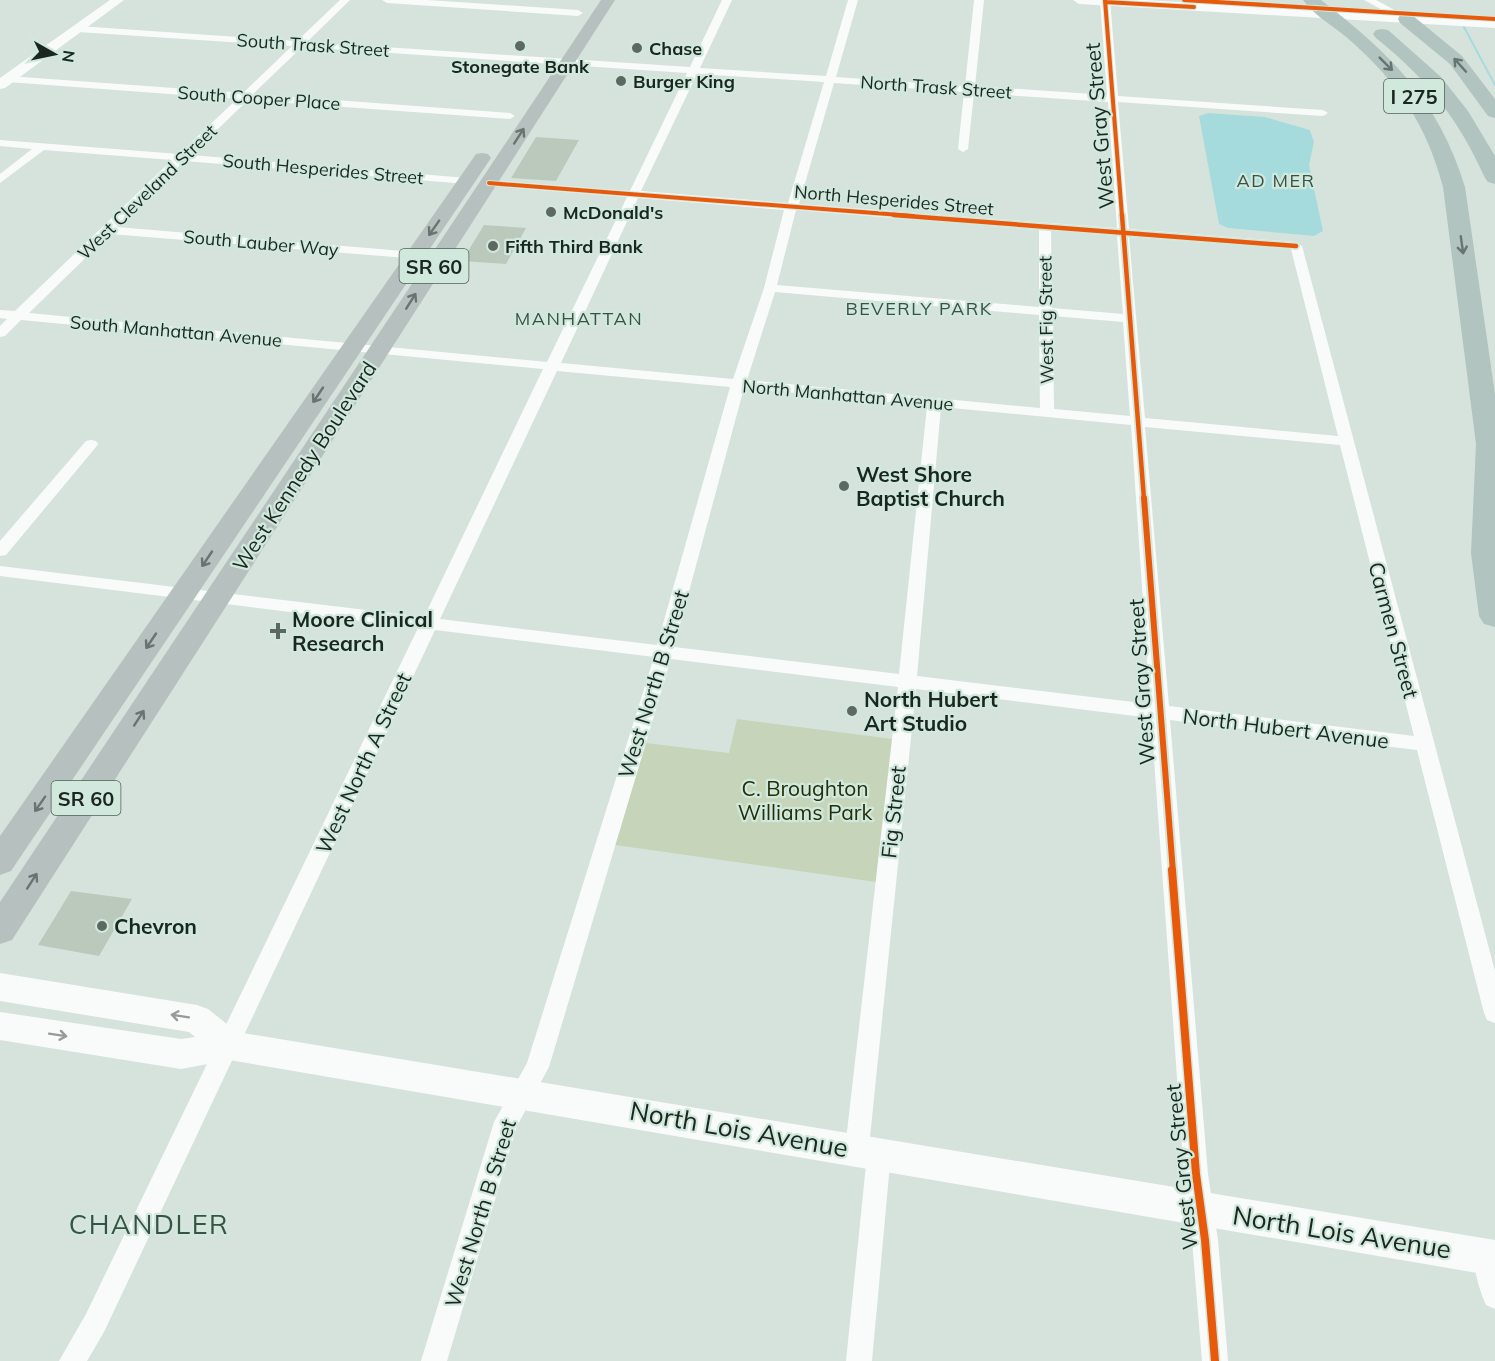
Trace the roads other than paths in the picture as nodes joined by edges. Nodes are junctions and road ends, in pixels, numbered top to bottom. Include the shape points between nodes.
1 (118, 0) edge
2 (345, 0) edge
3 (387, 0) edge
4 (608, 0) edge
5 (727, 0) edge
6 (853, 0) edge
7 (979, 0) edge
8 (1079, 0) edge
9 (1184, 0) edge
10 (1337, 0) edge
11 (1369, 0) edge
12 (1105, 1) edge
13 (581, 7) edge
14 (1303, 7) edge
15 (1400, 16) junction
16 (1495, 19) edge
17 (1452, 22) junction
18 (1495, 24) edge
19 (568, 28) dead end
20 (78, 29) junction
21 (1315, 31) dead end
22 (1429, 36) junction
23 (300, 44) junction
24 (558, 44) dead end
25 (548, 60) junction
26 (568, 61) junction
27 (1359, 64) dead end
28 (694, 70) junction
29 (535, 79) dead end
30 (830, 80) junction
31 (4, 82) edge
32 (970, 89) junction
33 (245, 97) junction
34 (1113, 98) junction
35 (514, 111) joint
36 (1495, 112) edge
37 (1323, 113) dead end
38 (494, 140) junction
39 (0, 143) edge
40 (42, 146) junction
41 (963, 149) dead end
42 (1483, 150) junction
43 (182, 157) junction
44 (1495, 171) edge
45 (1495, 178) edge
46 (0, 180) edge
47 (467, 181) junction
48 (489, 183) junction
49 (1454, 188) junction
50 (634, 194) junction
51 (792, 207) junction
52 (465, 219) junction
53 (1045, 227) junction
54 (107, 230) junction
55 (1124, 233) junction
56 (1296, 246) joint
57 (415, 256) junction
58 (770, 288) junction
59 (1044, 312) junction
60 (0, 314) edge
61 (18, 316) junction
62 (1131, 319) junction
63 (0, 333) edge
64 (351, 346) junction
65 (380, 350) junction
66 (553, 367) junction
67 (738, 385) junction
68 (934, 403) junction
69 (1047, 414) junction
70 (1138, 423) junction
71 (1488, 438) junction
72 (1345, 441) junction
73 (91, 444) dead end
74 (1495, 470) edge
75 (0, 551) edge
76 (0, 571) edge
77 (184, 592) junction
78 (217, 598) junction
79 (1495, 616) edge
80 (430, 623) junction
81 (664, 652) junction
82 (907, 681) junction
83 (1160, 712) junction
84 (1424, 744) junction
85 (0, 862) edge
86 (0, 930) edge
87 (0, 987) edge
88 (1495, 1013) edge
89 (0, 1026) edge
90 (229, 1045) junction
91 (522, 1093) junction
92 (868, 1151) junction
93 (1201, 1210) junction
94 (1492, 1255) edge
95 (1495, 1296) edge
96 (72, 1361) edge
97 (434, 1361) edge
98 (859, 1361) edge
99 (1215, 1361) edge

1 - 20 street
2 - 23 street, West Cleveland Street
3 - 13 street
4 - 26 main road, West Kennedy Boulevard / SR 60
5 - 28 street, West North A Street
6 - 30 street, West North B Street
7 - 32 street
8 - 12 street
9 - 14 street
10 - 42 highway, I 275 via 1408,55 1449,96
11 - 15 street
12 - 14 street
12 - 34 street, West Gray Street
13 - 19 main road
14 - 15 street
14 - 21 highway
14 -> 49 highway, I 275 via 1342,25 1383,62 1421,106 1445,152
15 - 16 street
15 - 17 street
15 - 22 highway
17 - 18 street
17 - 22 highway via 1433,26
20 - 23 street, South Trask Street
20 - 31 street
36 -> 22 highway via 1456,60
23 - 25 street, South Trask Street
23 - 33 street, West Cleveland Street
24 - 25 main road
25 - 26 street, North Trask Street
25 - 29 main road
26 - 28 street, North Trask Street
48 -> 26 main road, West Kennedy Boulevard / SR 60
27 - 49 highway via 1419,119 1440,151
28 - 30 street, North Trask Street
28 - 50 street, West North A Street
30 - 32 street, North Trask Street
30 - 51 street, West North B Street
31 - 33 street, South Cooper Place
32 - 34 street, North Trask Street
32 - 41 street
33 - 35 street, South Cooper Place
33 - 43 street, West Cleveland Street
34 - 37 street, North Trask Street
34 - 55 street, West Gray Street
35 - 38 main road, West Kennedy Boulevard / SR 60
38 - 47 main road, West Kennedy Boulevard / SR 60
38 - 48 main road via 491,156 477,180
39 - 40 street, South Hesperides Street
40 - 43 street, South Hesperides Street
40 - 46 street
42 - 44 highway
42 - 45 highway, I 275
43 - 47 street, South Hesperides Street
43 - 54 street, West Cleveland Street
47 - 52 main road via 476,184 463,208
47 -> 57 main road, West Kennedy Boulevard / SR 60
48 - 50 street, North Hesperides Street
48 - 52 main road, West Kennedy Boulevard / SR 60
49 -> 71 highway, I 275
50 - 51 street, North Hesperides Street
50 - 66 street, West North A Street
51 - 53 street, North Hesperides Street
51 - 58 street, West North B Street
65 -> 52 main road, West Kennedy Boulevard / SR 60
53 - 55 street, North Hesperides Street
53 - 59 street, West Fig Street
54 - 57 street, South Lauber Way
54 - 61 street, West Cleveland Street
55 - 56 street, North Hesperides Street
55 - 62 street, West Gray Street
56 - 72 street, Carmen Street
57 - 64 main road, West Kennedy Boulevard / SR 60
58 - 59 street
58 - 67 street, West North B Street
59 - 62 street
59 - 69 street, West Fig Street
60 - 61 street, South Manhattan Avenue
61 - 63 street, West Cleveland Street
61 - 64 street, South Manhattan Avenue
62 - 70 street, West Gray Street
64 - 65 street, North Manhattan Avenue
64 -> 77 main road, West Kennedy Boulevard / SR 60
65 - 66 street, North Manhattan Avenue
65 - 78 main road, West Kennedy Boulevard / SR 60
66 - 67 street, North Manhattan Avenue
66 - 80 street, West North A Street
67 - 68 street, North Manhattan Avenue
67 - 81 street, West North B Street
68 - 69 street, North Manhattan Avenue
68 - 82 street, Fig Street
69 - 70 street, North Manhattan Avenue
70 - 72 street, North Manhattan Avenue
70 - 83 street, West Gray Street
71 - 74 highway, I 275
71 - 79 highway via 1486,553
72 - 84 street, Carmen Street
73 - 75 street
76 - 77 street, North Hubert Avenue
77 - 78 street, North Hubert Avenue
77 -> 85 main road, West Kennedy Boulevard / SR 60
78 - 80 street, North Hubert Avenue
86 -> 78 main road, West Kennedy Boulevard / SR 60
80 - 81 street, North Hubert Avenue
80 - 90 street, West North A Street
81 - 82 street, North Hubert Avenue
81 - 91 street, West North B Street via 537,1067
82 - 83 street, North Hubert Avenue
82 - 92 street, Fig Street
83 - 84 street, North Hubert Avenue
83 - 93 street, West Gray Street
84 - 88 street, Carmen Street
90 -> 87 street via 197,1018
89 -> 90 street via 181,1054
90 - 91 street, North Lois Avenue
90 - 96 street, West North A Street via 95,1323
91 - 92 street, North Lois Avenue
91 - 97 street, West North B Street via 506,1122
92 - 93 street, North Lois Avenue
92 - 98 street, Fig Street
93 - 94 street, North Lois Avenue
93 - 99 street, West Gray Street
94 - 95 street

